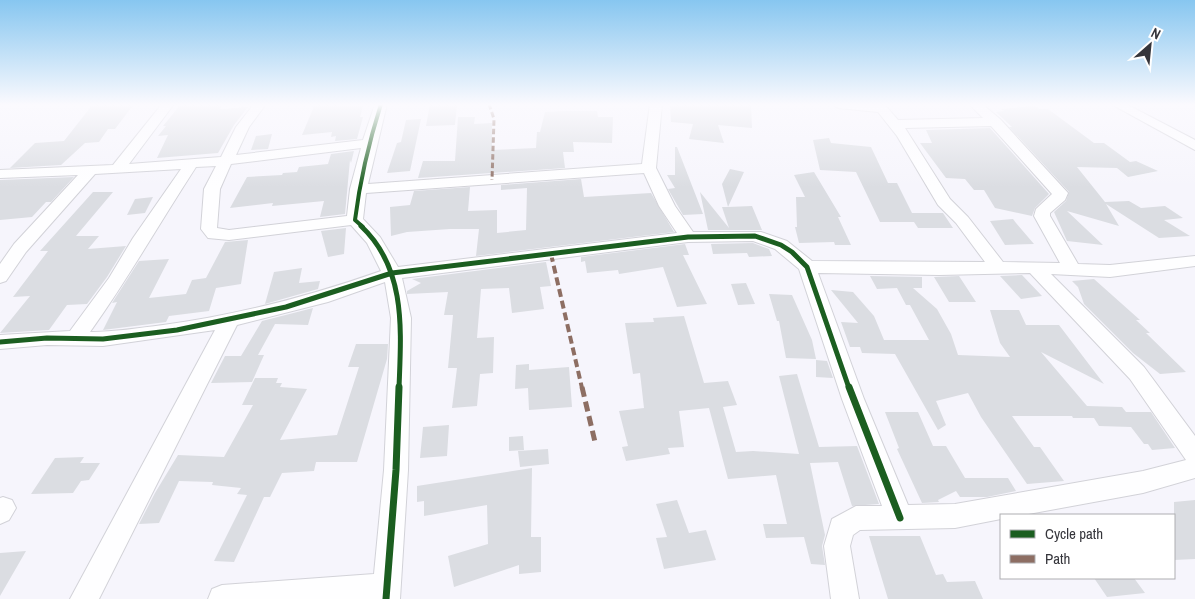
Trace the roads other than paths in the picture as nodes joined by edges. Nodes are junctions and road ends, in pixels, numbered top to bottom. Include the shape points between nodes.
1 (146, 132) edge
2 (240, 132) edge
3 (372, 132) edge
4 (653, 132) edge
5 (901, 132) edge
6 (1004, 132) edge
7 (1169, 132) edge
8 (369, 143) junction
9 (1195, 146) edge
10 (224, 161) junction
11 (192, 163) junction
12 (649, 168) junction
13 (92, 169) junction
14 (117, 169) junction
15 (0, 174) edge
16 (358, 189) junction
17 (355, 220) junction
18 (688, 237) junction
19 (1195, 261) edge
20 (807, 267) junction
21 (998, 267) junction
22 (1034, 267) junction
23 (1072, 268) junction
24 (392, 273) junction
25 (0, 276) edge
26 (230, 320) junction
27 (74, 340) junction
28 (0, 342) edge
29 (1195, 454) edge
30 (1195, 468) edge
31 (900, 518) junction
32 (386, 593) edge
33 (84, 599) edge
34 (222, 599) edge
35 (845, 599) edge

1 - 14 street
2 - 10 street
3 - 8 street
4 - 12 street
5 - 21 street via 933,187
6 - 23 street via 1060,193 1042,216
7 - 9 street
8 - 10 street
8 - 16 street
10 - 11 street
10 - 17 street via 210,199 209,229 214,234
11 - 14 street
11 - 27 street via 141,238 117,281
12 - 16 street
12 - 18 street via 667,206
13 - 14 street
13 - 15 street
13 - 25 street via 20,248
16 - 17 street
17 - 24 street via 377,243
18 - 20 street via 755,236 781,245
18 - 24 street
19 - 23 street via 1110,271
20 - 21 street
20 - 31 street
21 - 22 street
22 - 23 street
22 - 29 street via 1137,373
24 - 26 street via 357,287
24 - 32 street via 400,318 396,470
26 - 27 street via 105,339
26 - 33 street
27 - 28 street via 54,338
30 - 31 street via 1143,482 990,510 954,516
31 - 35 street via 856,518 842,528 837,546
32 - 34 street

